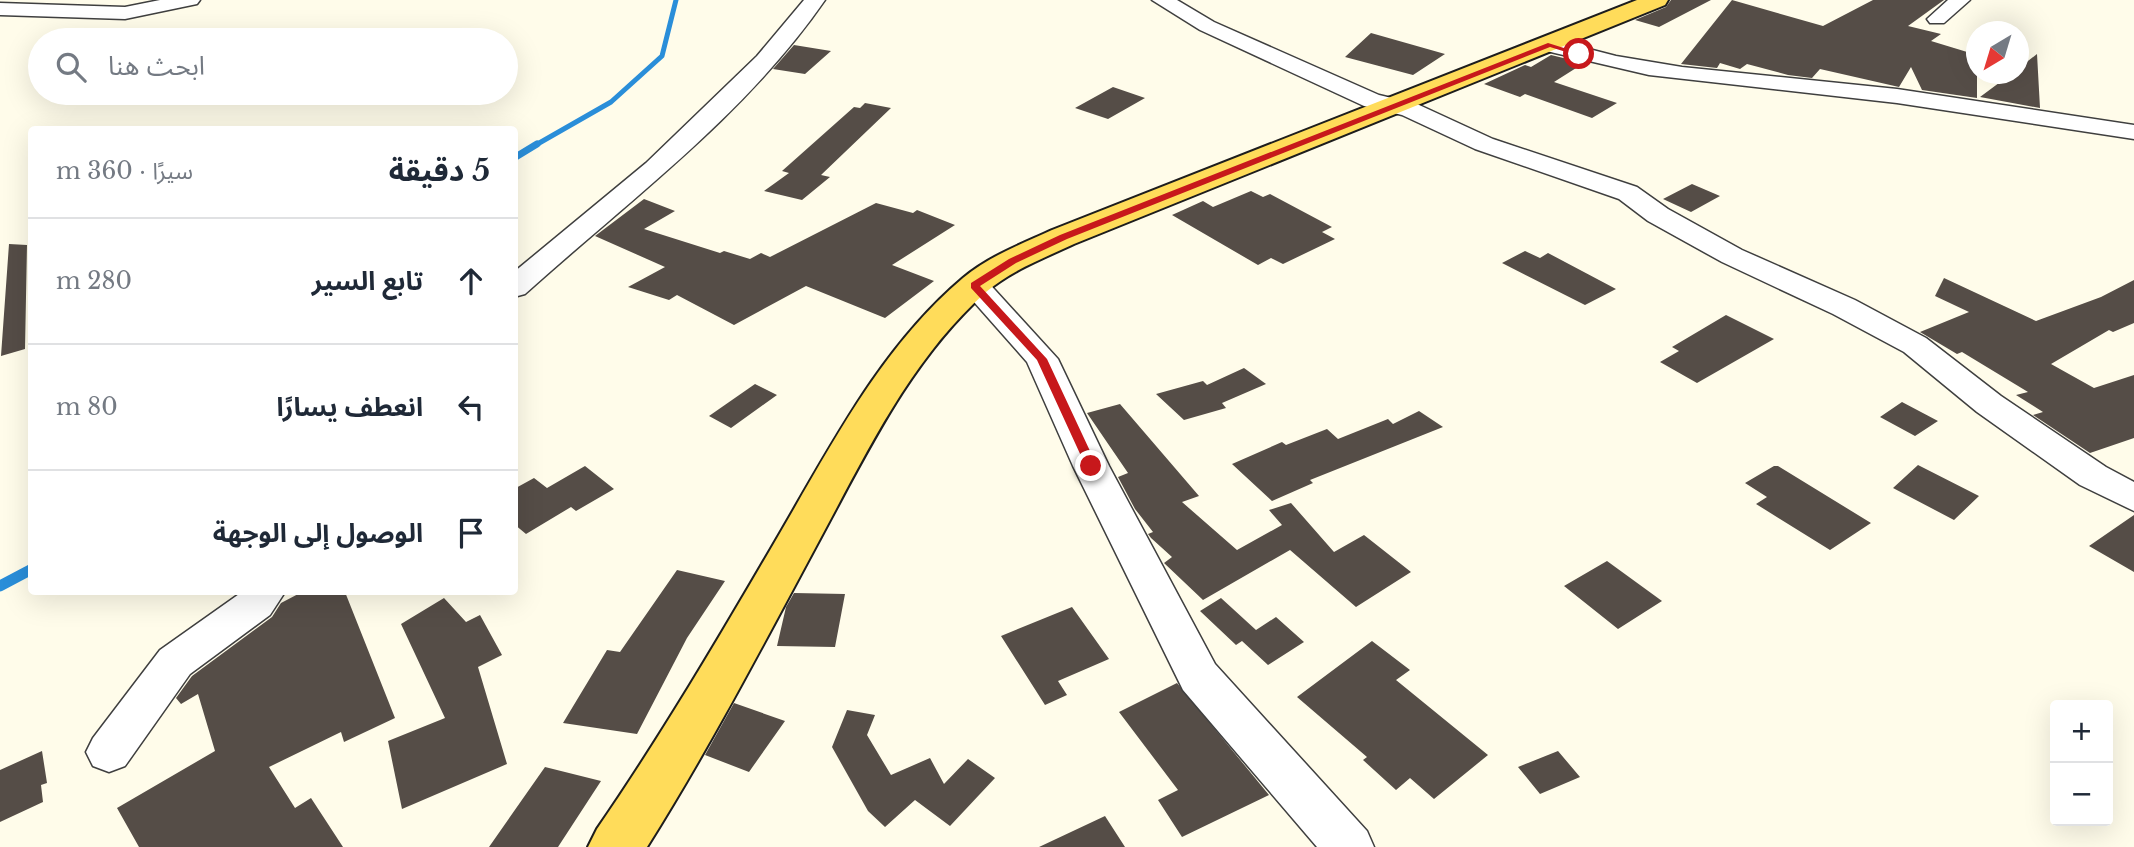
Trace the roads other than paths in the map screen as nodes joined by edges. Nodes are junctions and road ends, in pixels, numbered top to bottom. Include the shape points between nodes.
1 (190, 0) edge
2 (815, 0) edge
3 (1163, 0) edge
4 (1657, 0) edge
5 (1960, 0) edge
6 (0, 9) edge
7 (1937, 19) dead end
8 (1550, 45) junction
9 (1392, 106) junction
10 (2134, 132) edge
11 (518, 284) edge
12 (974, 285) junction
13 (2134, 498) edge
14 (262, 595) edge
15 (109, 752) dead end
16 (616, 847) edge
17 (1349, 847) edge

1 - 6 street via 125,13
2 - 11 street via 765,61 654,169
3 - 9 street via 1272,57
4 - 8 main road
5 - 7 street
8 - 9 main road
8 - 10 street via 1658,69
9 - 12 main road via 1063,237
9 - 13 street via 1420,113 1519,158 1628,193 1732,256 1844,307 1914,345 2092,476
12 - 16 main road via 916,343 866,420
12 - 17 street via 1042,359 1199,677
14 - 15 street via 175,662

